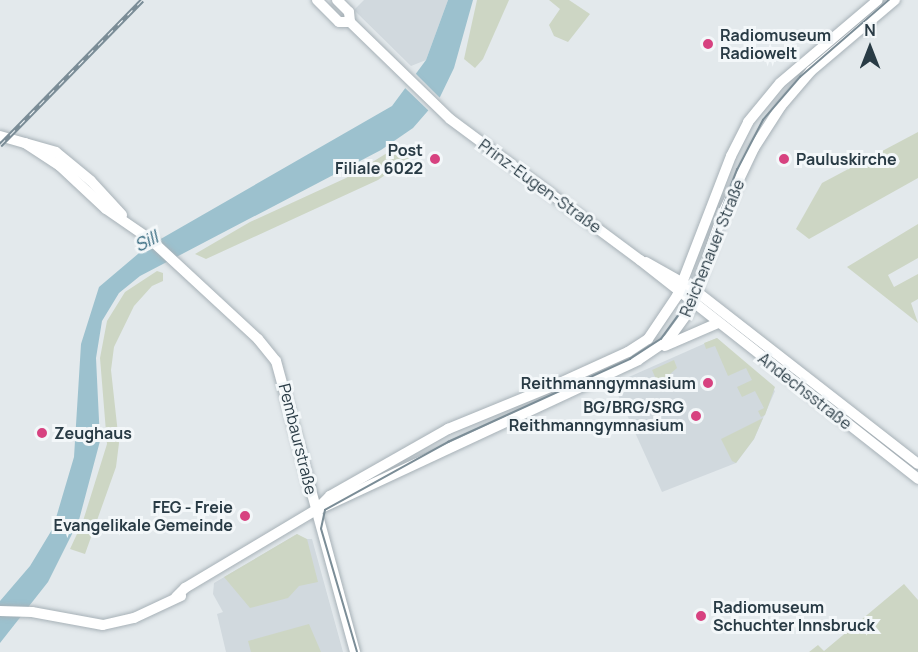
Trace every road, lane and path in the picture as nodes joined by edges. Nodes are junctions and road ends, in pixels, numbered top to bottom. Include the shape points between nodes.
1 (317, 0) edge
2 (337, 0) edge
3 (878, 0) edge
4 (895, 0) edge
5 (350, 22) junction
6 (0, 136) edge
7 (640, 260) junction
8 (682, 281) junction
9 (696, 291) junction
10 (678, 293) junction
11 (692, 303) junction
12 (718, 323) junction
13 (745, 337) junction
14 (659, 348) junction
15 (918, 464) edge
16 (918, 479) edge
17 (316, 510) junction
18 (0, 611) edge
19 (355, 652) edge

1 - 5 street via 339,22
2 - 5 street via 349,12
3 - 8 street, Reichenauer Straße via 786,77 759,106 730,156
4 - 9 street, Reichenauer Straße via 811,71 781,106 754,148 723,213
5 - 7 street, Prinz-Eugen-Straße via 440,111
6 - 17 street, Pembaurstraße via 46,147 66,160 258,339 276,361
7 - 8 street, Prinz-Eugen-Straße
7 - 10 street, Prinz-Eugen-Straße
8 - 9 street, Prinz-Eugen-Straße
8 - 10 street, Reichenauer Straße
9 - 11 street, Reichenauer Straße
9 - 13 street, Andechsstraße
10 - 11 street, Prinz-Eugen-Straße
10 - 17 street, Reichenauer Straße via 657,329 634,348 454,426 330,496
11 - 12 street, Andechsstraße
11 - 14 street, Reichenauer Straße via 680,326
12 - 13 street, Andechsstraße
12 - 14 street
13 - 15 street, Andechsstraße
13 - 16 street, Andechsstraße
14 - 17 street, Reichenauer Straße
17 - 18 street, Reichenauer Straße via 176,597 134,618 107,625 84,624 48,615
17 - 19 street, Pembaurstraße

